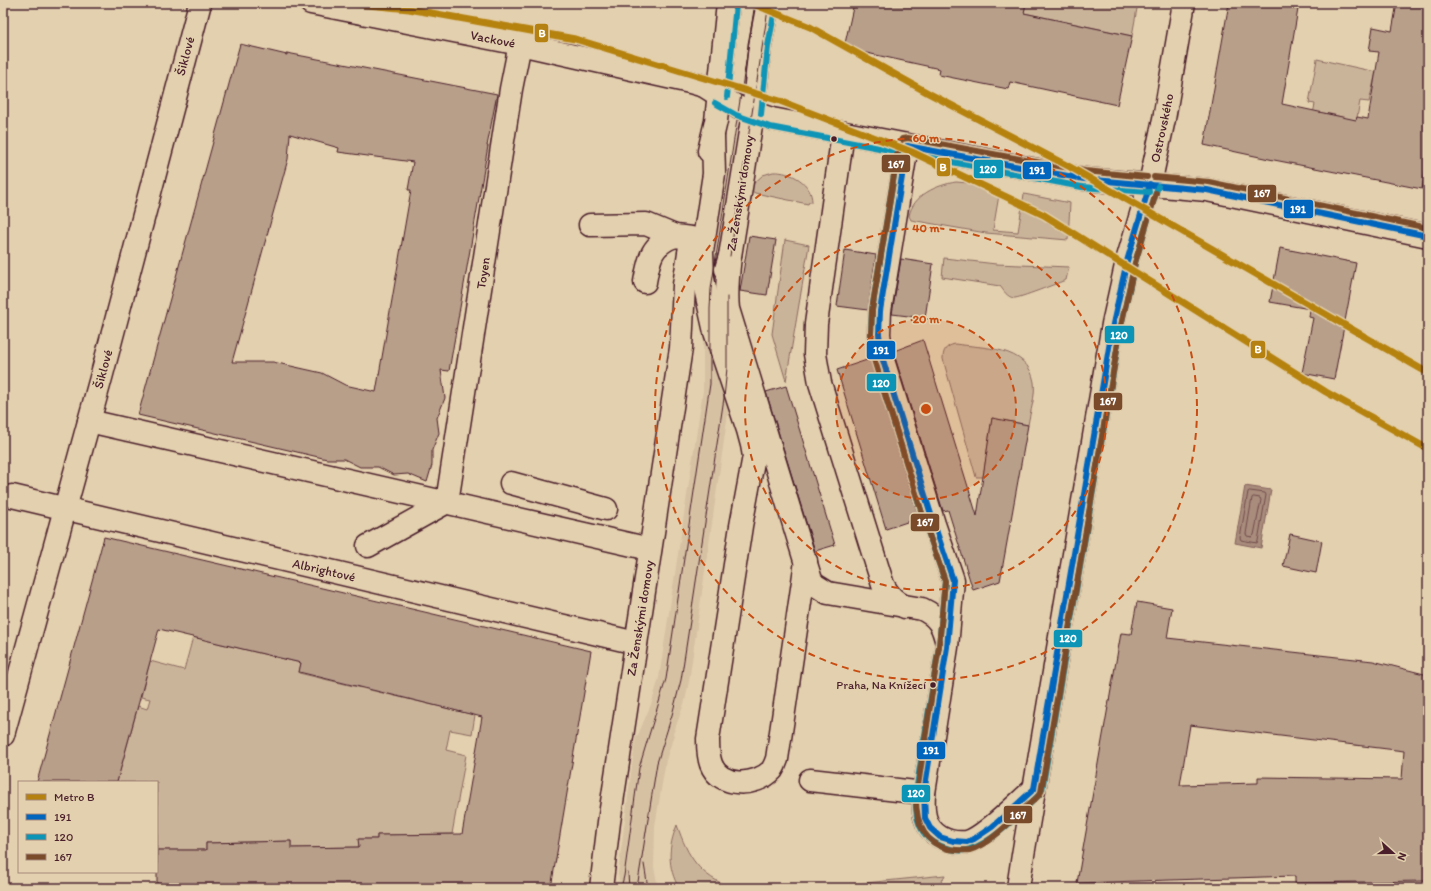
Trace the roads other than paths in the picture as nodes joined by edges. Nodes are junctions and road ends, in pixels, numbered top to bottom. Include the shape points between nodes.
1 (200, 3) edge
2 (311, 3) edge
3 (728, 3) edge
4 (768, 3) edge
5 (1184, 3) edge
6 (520, 44) junction
7 (719, 96) junction
8 (753, 113) junction
9 (843, 133) junction
10 (713, 136) junction
11 (908, 146) junction
12 (1150, 184) junction
13 (590, 225) dead end
14 (1428, 236) edge
15 (683, 237) junction
16 (730, 256) junction
17 (645, 282) dead end
18 (707, 296) junction
19 (681, 348) junction
20 (88, 421) junction
21 (511, 484) dead end
22 (12, 496) dead end
23 (447, 502) junction
24 (64, 509) junction
25 (606, 509) dead end
26 (368, 546) dead end
27 (650, 549) junction
28 (806, 561) junction
29 (905, 606) junction
30 (636, 643) junction
31 (947, 647) junction
32 (3, 735) edge
33 (810, 780) dead end
34 (1034, 789) junction
35 (924, 793) junction
36 (1017, 887) edge
37 (601, 888) edge

1 - 20 street, Šiklové
2 - 6 street, Vackové
3 - 7 street, Za Ženskými domovy
4 - 8 street, Za Ženskými domovy via 760,45
5 - 12 street, Ostrovského
6 - 7 street, Vackové via 690,82 704,86
6 - 23 street, Toyen
7 - 8 street, Vackové
7 - 10 street, Za Ženskými domovy
8 - 9 street, Vackové
8 - 16 street, Za Ženskými domovy via 746,200
9 - 11 street, Vackové
9 - 29 street via 816,324 815,354 820,383 883,585 894,601
10 - 15 street, Za Ženskými domovy via 700,188
10 - 18 street via 713,187 702,258
11 - 12 street, Vackové via 1084,179
11 - 31 street via 880,311 879,334 882,357 953,580
12 - 14 street, Vackové via 1207,190
12 - 34 street, Ostrovského via 1127,261 1113,324
13 - 15 street via 646,224
15 - 17 street via 665,239 658,244 648,264
15 - 19 street, Za Ženskými domovy
16 - 18 street, Za Ženskými domovy via 726,268
16 - 28 street via 728,309
18 - 19 street, Za Ženskými domovy via 689,324
18 - 28 street via 715,332 748,430 754,456 708,739 711,765 716,773 726,780 737,783 755,781 772,769 777,759
19 - 27 street, Za Ženskými domovy
20 - 23 street
20 - 24 street, Šiklové
21 - 25 street
22 - 24 street, Albrightové
23 - 26 street
23 - 27 street
24 - 30 street, Albrightové
24 - 32 street, Šiklové
27 - 30 street, Za Ženskými domovy
28 - 29 street via 811,580 822,590 837,596
29 - 31 street via 932,614 944,630
30 - 37 street, Za Ženskými domovy
31 - 35 street
33 - 35 street
34 - 35 street via 980,836 967,842 947,840 932,830 926,822 923,810
34 - 36 street, Ostrovského

